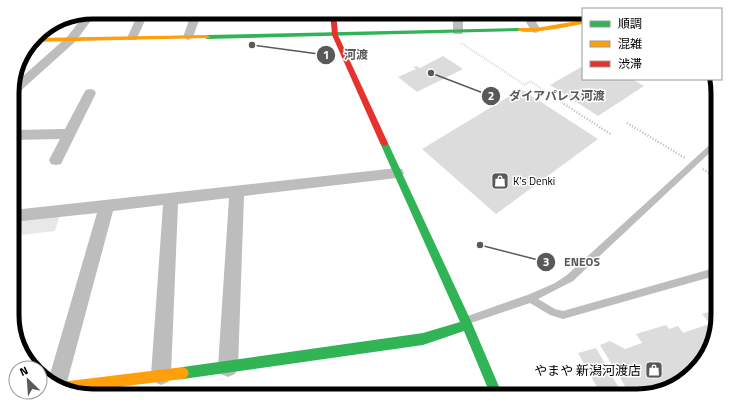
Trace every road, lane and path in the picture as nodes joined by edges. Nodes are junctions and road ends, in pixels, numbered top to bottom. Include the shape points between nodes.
1 (141, 19) edge
2 (194, 19) edge
3 (334, 19) edge
4 (458, 19) edge
5 (531, 19) edge
6 (86, 20) edge
7 (582, 22) edge
8 (536, 30) junction
9 (335, 35) junction
10 (458, 36) junction
11 (188, 37) junction
12 (132, 38) junction
13 (42, 40) edge
14 (71, 40) junction
15 (20, 85) edge
16 (90, 93) dead end
17 (627, 123) dead end
18 (70, 134) junction
19 (612, 135) dead end
20 (19, 136) edge
21 (711, 148) edge
22 (56, 160) dead end
23 (694, 164) junction
24 (397, 173) junction
25 (711, 174) edge
26 (237, 192) junction
27 (171, 199) junction
28 (107, 206) junction
29 (19, 215) edge
30 (711, 273) edge
31 (531, 299) junction
32 (466, 322) junction
33 (228, 367) junction
34 (161, 375) junction
35 (64, 383) edge
36 (73, 386) edge
37 (494, 389) edge

1 - 12 street
2 - 11 street
3 - 9 street
4 - 10 street
5 - 8 street
6 - 14 street
7 - 8 street
8 - 10 street
9 - 10 street
9 - 11 street
9 - 24 street
10 - 19 path via 525,85 530,81
11 - 12 street
12 - 14 street
13 - 14 street
14 - 15 street
16 - 18 street
17 - 23 path
18 - 20 street
18 - 22 street
21 - 23 lane
23 - 25 path
23 - 31 lane via 570,278
24 - 26 street
24 - 32 street
26 - 27 street
26 - 33 street
27 - 28 street
27 - 34 street
28 - 29 street
28 - 35 street
30 - 31 lane via 563,315
31 - 32 lane
32 - 33 street via 423,339
32 - 37 street
33 - 34 street
34 - 36 street

